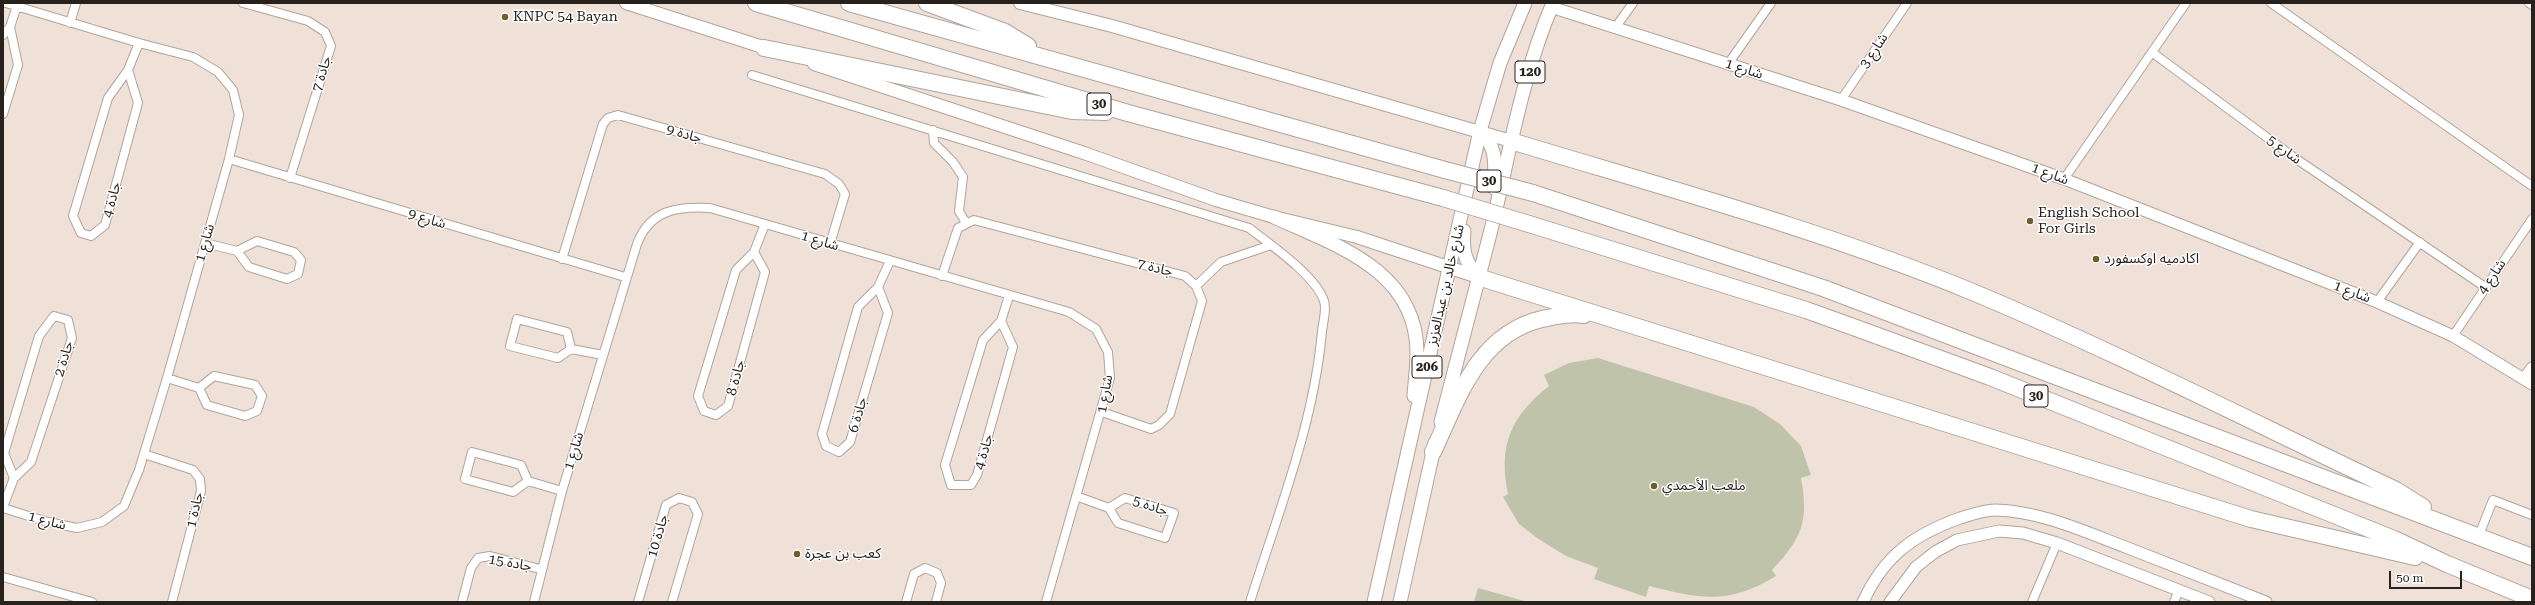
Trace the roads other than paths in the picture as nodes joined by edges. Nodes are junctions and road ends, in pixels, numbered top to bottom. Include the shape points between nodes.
1 (6, 3) edge
2 (76, 3) edge
3 (243, 3) edge
4 (626, 3) edge
5 (756, 3) edge
6 (849, 3) edge
7 (927, 3) edge
8 (1020, 3) edge
9 (1524, 3) edge
10 (1633, 3) edge
11 (1771, 3) edge
12 (1907, 3) edge
13 (2186, 3) edge
14 (2271, 3) edge
15 (2529, 3) edge
16 (1552, 5) edge
17 (2532, 5) edge
18 (17, 6) junction
19 (70, 23) junction
20 (10, 27) junction
21 (1615, 28) junction
22 (3, 35) edge
23 (139, 43) junction
24 (764, 48) junction
25 (2153, 53) junction
26 (1046, 57) junction
27 (1728, 64) junction
28 (128, 70) junction
29 (752, 75) dead end
30 (1841, 100) junction
31 (1128, 113) junction
32 (3, 114) edge
33 (933, 130) junction
34 (1480, 131) junction
35 (1511, 141) junction
36 (229, 159) junction
37 (1473, 166) junction
38 (290, 178) junction
39 (2064, 179) junction
40 (2532, 186) edge
41 (1274, 217) junction
42 (2532, 219) edge
43 (966, 223) junction
44 (1492, 223) junction
45 (765, 224) junction
46 (2420, 242) junction
47 (205, 243) junction
48 (830, 244) junction
49 (1271, 245) junction
50 (237, 251) junction
51 (754, 252) junction
52 (562, 259) junction
53 (890, 261) junction
54 (1450, 267) junction
55 (942, 276) junction
56 (625, 277) junction
57 (1478, 277) junction
58 (1196, 286) junction
59 (878, 287) junction
60 (2485, 287) junction
61 (1009, 296) junction
62 (2377, 302) junction
63 (1616, 319) junction
64 (1001, 321) junction
65 (2453, 336) junction
66 (571, 350) junction
67 (603, 355) junction
68 (2532, 368) edge
69 (167, 378) junction
70 (2528, 381) edge
71 (199, 388) junction
72 (1102, 412) junction
73 (1410, 441) junction
74 (1433, 452) junction
75 (144, 454) junction
76 (14, 478) junction
77 (528, 481) junction
78 (562, 491) junction
79 (1076, 496) junction
80 (3, 508) edge
81 (1109, 508) junction
82 (2532, 515) edge
83 (2453, 526) junction
84 (2479, 535) junction
85 (2057, 543) junction
86 (2532, 557) edge
87 (2447, 564) junction
88 (540, 569) junction
89 (3, 577) edge
90 (2179, 590) junction
91 (2532, 599) edge
92 (92, 602) edge
93 (172, 602) edge
94 (462, 602) edge
95 (534, 602) edge
96 (638, 602) edge
97 (672, 602) edge
98 (906, 602) edge
99 (936, 602) edge
100 (1046, 602) edge
101 (1250, 602) edge
102 (1374, 602) edge
103 (1400, 602) edge
104 (1863, 602) edge
105 (1890, 602) edge
106 (2032, 602) edge
107 (2174, 602) edge
108 (2209, 602) edge
109 (2266, 602) edge

1 - 18 street, شارع 1
2 - 19 street
3 - 38 street, جادة 7 via 308,21 325,32 331,46
4 - 24 main road
5 - 31 highway, 30
6 - 26 highway, 30
7 - 26 highway via 1005,32
8 - 34 main road via 1112,26
9 - 34 main road, 120 via 1500,63
10 - 21 street
11 - 27 street
12 - 30 street, شارع 3
13 - 25 street
14 - 40 street
15 - 17 street
16 - 21 street, شارع 1
16 - 35 main road, 120
18 - 19 street, شارع 1
18 - 20 street
19 - 23 street, شارع 1
20 - 22 street
20 - 32 street via 18,65
21 - 27 street, شارع 1
23 - 28 street, جادة 4
23 - 36 street, شارع 1 via 193,57 218,72 233,90 238,115
24 - 31 highway via 1072,111
24 - 41 main road via 1084,153 1216,200
25 - 39 street
25 - 46 street, شارع 5 via 2292,156
26 - 83 highway, 30, bridge via 1533,193 1824,288
27 - 30 street, شارع 1
28 - 28 street, جادة 4 via 108,98 73,216 81,233 91,236 105,225 138,103
29 - 33 street
30 - 39 street, شارع 1
31 - 87 highway, 30, bridge via 1443,198 1806,310 1990,377 2387,536
33 - 43 street via 934,143 953,162 963,177 959,211
33 - 49 street via 1249,228
34 - 35 main road
34 - 37 main road, شارع خالد بن عبدالعزيز / 206
34 - 44 main road via 1489,139 1494,150
35 - 44 main road, شارع خالد بن عبدالعزيز / 206
35 - 83 highway via 1847,246 1974,293 2120,357 2396,490
36 - 38 street, شارع 9
36 - 47 street, شارع 1
37 - 54 main road, شارع خالد بن عبدالعزيز / 206
37 - 57 main road via 1463,251 1470,268
38 - 52 street, شارع 9
39 - 62 street, شارع 1
41 - 54 main road via 1358,237
41 - 73 main road via 1358,255 1382,274 1406,308 1417,352
42 - 60 street, شارع 4
43 - 55 street via 958,228
43 - 58 street, جادة 7 via 974,220 1185,276
44 - 57 main road, شارع خالد بن عبدالعزيز / 206
45 - 48 street, شارع 1
45 - 51 street, جادة 8
45 - 56 street, شارع 1 via 710,208 683,206 664,213 643,230
46 - 60 street, شارع 5
46 - 62 street
47 - 50 street
47 - 69 street, شارع 1
48 - 52 street, جادة 9 via 845,194 839,184 825,174 618,115 608,118 603,124
48 - 53 street, شارع 1
49 - 58 street via 1221,262
49 - 101 street via 1318,287 1325,302 1318,374 1307,419
50 - 50 street via 258,241 294,252 300,260 298,274 287,279 249,267
51 - 51 street, جادة 8 via 736,270 698,396 704,411 716,415 728,406 765,272
52 - 56 street, شارع 9
53 - 55 street, شارع 1
53 - 59 street, جادة 6
54 - 57 main road
54 - 73 main road, شارع خالد بن عبدالعزيز / 206
55 - 61 street, شارع 1
56 - 67 street, شارع 1
57 - 63 highway
57 - 74 main road, شارع خالد بن عبدالعزيز / 206
58 - 72 street via 1202,301 1170,414 1151,429
59 - 59 street, جادة 6 via 858,307 822,434 826,446 839,452 850,442 888,313
60 - 65 street, شارع 4
61 - 64 street, جادة 4
61 - 72 street, شارع 1 via 1069,312 1096,329 1108,352 1110,378
62 - 65 street, شارع 1
63 - 74 highway via 1563,314 1532,321 1502,337 1476,363
63 - 87 highway via 2251,519
64 - 64 street, جادة 4 via 983,340 945,465 951,485 971,485 977,475 1012,348
65 - 70 street, شارع 1
66 - 66 street via 558,358 510,346 517,319 567,332
66 - 67 street
67 - 78 street, شارع 1
68 - 70 street
69 - 71 street
69 - 75 street, شارع 1
71 - 71 street via 214,376 255,385 262,396 257,411 245,416 207,405
72 - 79 street, شارع 1
73 - 102 main road, شارع خالد بن عبدالعزيز / 206
74 - 103 main road, شارع خالد بن عبدالعزيز / 206
75 - 80 street, شارع 1 via 134,486 124,506 102,522 77,528
75 - 93 street, جادة 1 via 193,470 200,479 201,491
76 - 76 street, جادة 2 via 4,453 39,336 54,316 68,320 72,338 31,462
76 - 80 street, جادة 2
77 - 77 street via 513,492 464,479 472,452 521,465
77 - 78 street
78 - 88 street, شارع 1
79 - 81 street
79 - 100 street, شارع 1
81 - 81 street, جادة 5 via 1118,523 1166,538 1174,513 1125,498
82 - 84 street via 2493,500
83 - 84 highway, 30
84 - 86 highway, 30
85 - 90 street
85 - 105 street via 2023,533 1999,532 1957,540 1935,552 1916,567
85 - 106 street
87 - 91 highway, 30
88 - 94 street, جادة 15 via 490,556 478,558 471,568
88 - 95 street, شارع 1
89 - 92 street
90 - 107 street
90 - 108 street
96 - 97 street, جادة 10 via 666,506 679,498 692,502 698,514
98 - 99 street via 914,574 925,568 937,573 941,583
104 - 109 street via 1871,585 1892,556 1929,529 1993,510 2027,514 2073,527

